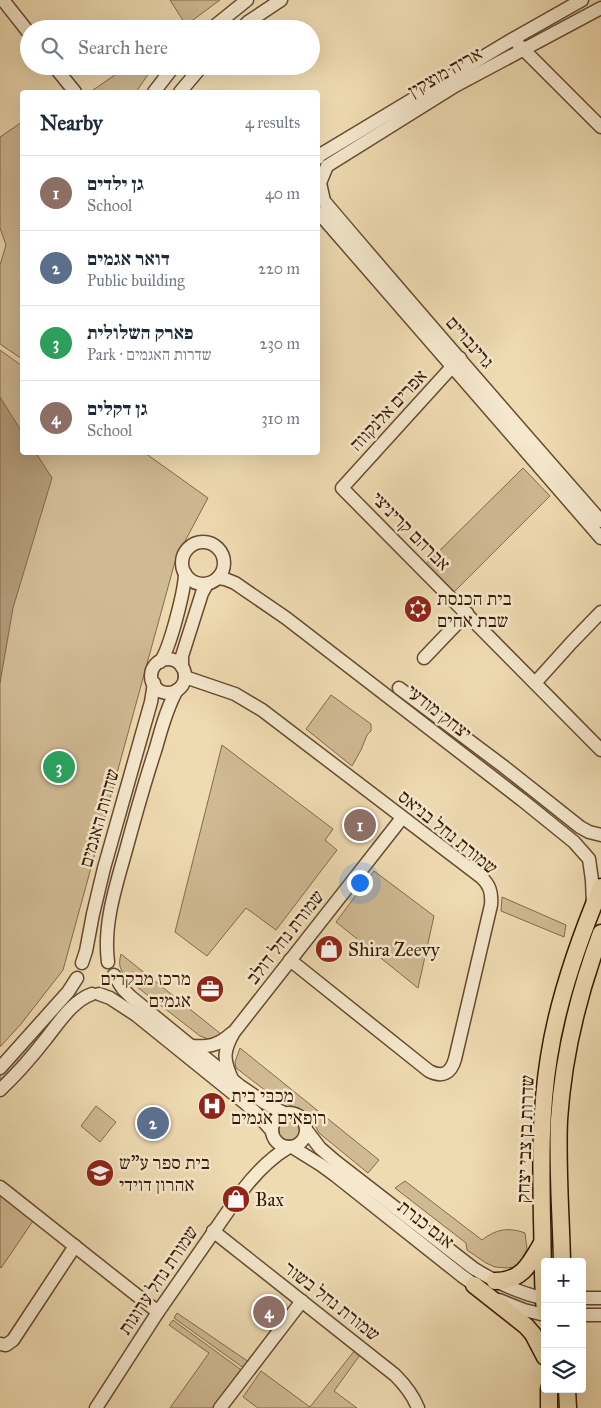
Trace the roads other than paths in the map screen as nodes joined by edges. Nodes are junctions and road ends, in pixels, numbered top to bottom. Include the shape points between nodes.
1 (3, 0) edge
2 (247, 0) edge
3 (281, 0) edge
4 (582, 0) edge
5 (558, 6) edge
6 (601, 8) edge
7 (223, 20) edge
8 (251, 20) edge
9 (20, 22) edge
10 (570, 25) junction
11 (513, 39) junction
12 (524, 50) junction
13 (61, 75) edge
14 (167, 75) edge
15 (194, 75) edge
16 (73, 90) edge
17 (156, 90) edge
18 (182, 90) edge
19 (601, 127) edge
20 (320, 157) edge
21 (320, 183) joint
22 (320, 214) edge
23 (457, 363) junction
24 (342, 488) joint
25 (601, 521) edge
26 (601, 538) edge
27 (185, 573) junction
28 (213, 581) junction
29 (601, 612) edge
30 (467, 613) junction
31 (424, 658) dead end
32 (160, 662) junction
33 (183, 672) junction
34 (535, 682) junction
35 (154, 683) junction
36 (399, 688) dead end
37 (177, 690) junction
38 (601, 750) edge
39 (500, 764) junction
40 (480, 768) junction
41 (402, 818) junction
42 (601, 834) edge
43 (601, 887) edge
44 (593, 907) junction
45 (601, 933) edge
46 (290, 960) junction
47 (108, 962) junction
48 (82, 963) junction
49 (114, 975) junction
50 (77, 978) junction
51 (96, 994) junction
52 (234, 1032) junction
53 (191, 1046) junction
54 (0, 1068) edge
55 (232, 1079) junction
56 (0, 1090) edge
57 (286, 1114) junction
58 (307, 1131) junction
59 (273, 1133) junction
60 (291, 1147) junction
61 (254, 1175) junction
62 (0, 1187) edge
63 (213, 1231) junction
64 (542, 1243) junction
65 (75, 1246) junction
66 (562, 1258) edge
67 (495, 1281) junction
68 (474, 1285) junction
69 (586, 1298) edge
70 (601, 1298) edge
71 (302, 1301) junction
72 (544, 1303) edge
73 (541, 1304) edge
74 (541, 1308) edge
75 (158, 1312) junction
76 (586, 1315) edge
77 (601, 1315) edge
78 (0, 1344) edge
79 (542, 1348) edge
80 (548, 1393) edge
81 (567, 1393) edge
82 (98, 1407) edge
83 (220, 1408) edge
84 (418, 1408) edge
85 (550, 1408) edge
86 (568, 1408) edge

1 - 9 street
2 - 7 street
3 - 8 street
4 - 5 street, אריה מוצקין
5 - 10 street
5 - 11 street, אריה מוצקין
6 - 10 street, אריה מוצקין
10 - 12 street, אריה מוצקין
11 - 12 street
11 - 20 street, אריה מוצקין
12 - 19 street
12 - 21 street, אריה מוצקין via 455,86 327,166
13 - 16 street
14 - 17 street
15 - 18 street
21 - 23 street, גרינבויים via 324,201
22 - 23 street, גרינבויים
23 - 24 street, אפרים אלנקווה
23 - 25 street, גרינבויים
23 - 26 street, גרינבויים
24 - 30 street, אברהם קריניצי
27 - 28 street via 198,584
27 - 28 street via 182,564 185,553 193,545 212,544 224,559 222,573
27 - 32 street via 184,590 166,652
28 - 33 street via 204,587 199,602 182,656
28 - 40 street, יצחק מודעי via 235,583 268,605
29 - 34 street
30 - 31 street
30 - 34 street, אברהם קריניצי
32 - 33 street via 177,662
32 - 35 street via 152,674
33 - 37 street via 182,685
33 - 41 street, שמורת נחל בניאס via 235,694 262,710
34 - 38 street, אברהם קריניצי
35 - 37 street via 163,692
35 - 48 street, שדרות האגמים
36 - 39 street, יצחק מודעי
37 - 47 street, שדרות האגמים via 145,781 113,897
39 - 40 street
39 - 42 street, יצחק מודעי via 580,827
40 - 44 street, יצחק מודעי via 549,820 582,850 591,869
41 - 46 street, שמורת נחל דולב
41 - 46 street, שמורת נחל בניאס via 486,881 492,896 451,1070 441,1074 429,1071
43 - 44 main road, שדרות בן צבי יצחק
44 - 64 main road, שדרות בן צבי יצחק via 571,970 549,1056 540,1154
45 - 66 main road, שדרות בן צבי יצחק via 577,1013 563,1088 559,1148
46 - 52 street, שמורת נחל דולב
47 - 48 street via 95,958
47 - 49 street
48 - 50 street
49 - 51 street via 110,988
49 - 53 street via 123,990
50 - 51 street via 82,989
50 - 54 street
51 - 56 street via 84,997 73,1007
51 - 59 street via 110,998 136,1015 256,1113
52 - 53 street, שמורת נחל דולב via 214,1045
52 - 55 street, שמורת נחל דולב via 224,1056
53 - 55 street
55 - 57 street
57 - 58 street via 300,1117
57 - 59 street via 275,1121
58 - 60 street via 304,1140
58 - 67 street, אגם כנרת via 335,1161 452,1253
59 - 60 street via 277,1143
59 - 61 street, שמורת נחל ערוגות via 266,1156
60 - 61 street, שמורת נחל ערוגות
60 - 68 street, אגם כנרת via 328,1170
61 - 63 street, שמורת נחל ערוגות
62 - 65 street
63 - 71 street, שמורת נחל בשור
63 - 75 street, שמורת נחל ערוגות
64 - 67 main road via 520,1274 505,1281
64 - 72 main road, שדרות בן צבי יצחק
65 - 75 street
65 - 78 street via 13,1340 6,1345
67 - 73 street, אגם כנרת
68 - 74 street, אגם כנרת via 512,1306 533,1313
68 - 79 main road via 526,1326
69 - 70 street
71 - 83 street
71 - 84 street, שמורת נחל בשור via 395,1374 412,1394
75 - 82 street, שמורת נחל ערוגות
76 - 77 street
80 - 85 main road
81 - 86 main road

